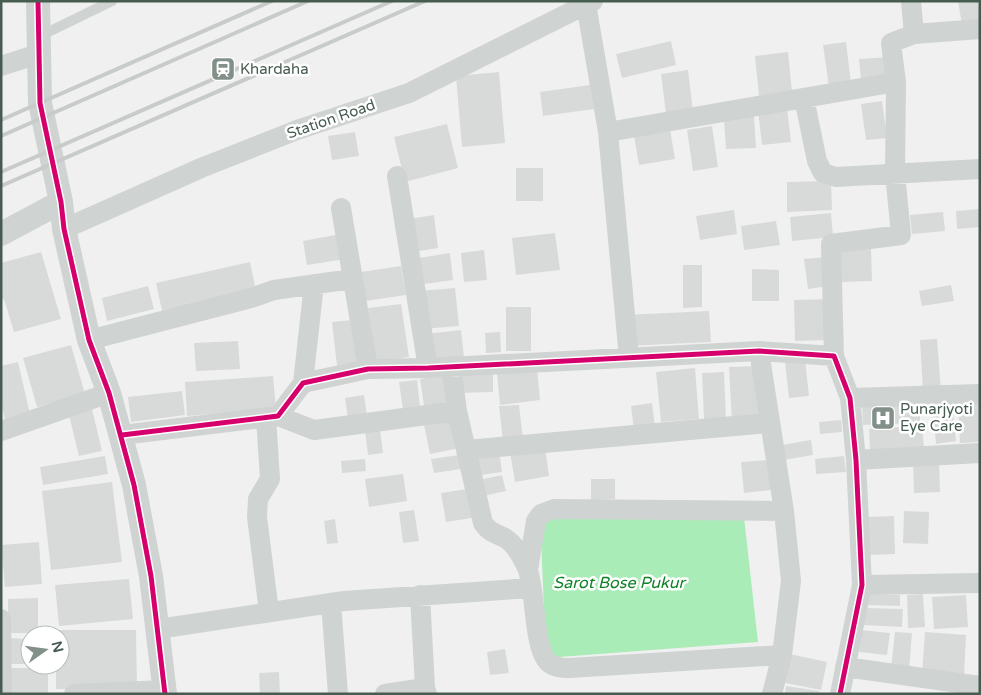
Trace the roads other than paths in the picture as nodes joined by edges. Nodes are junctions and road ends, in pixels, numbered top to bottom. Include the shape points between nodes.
1 (38, 1) edge
2 (112, 1) edge
3 (911, 1) edge
4 (590, 3) edge
5 (980, 29) edge
6 (914, 34) junction
7 (38, 45) junction
8 (1, 66) edge
9 (896, 82) junction
10 (804, 98) junction
11 (608, 132) junction
12 (980, 169) edge
13 (896, 174) junction
14 (397, 176) dead end
15 (61, 202) junction
16 (341, 208) dead end
17 (64, 229) junction
18 (1, 234) edge
19 (352, 279) junction
20 (314, 284) junction
21 (89, 340) junction
22 (759, 351) junction
23 (834, 356) junction
24 (629, 358) junction
25 (451, 366) junction
26 (428, 368) junction
27 (368, 369) junction
28 (303, 383) junction
29 (110, 393) junction
30 (980, 394) edge
31 (850, 398) junction
32 (457, 411) junction
33 (272, 417) junction
34 (768, 423) junction
35 (1, 431) edge
36 (122, 435) junction
37 (466, 450) junction
38 (980, 453) edge
39 (856, 460) junction
40 (784, 512) junction
41 (529, 579) junction
42 (980, 583) edge
43 (862, 586) junction
44 (420, 595) junction
45 (331, 603) junction
46 (269, 612) junction
47 (1, 619) edge
48 (158, 629) junction
49 (782, 655) junction
50 (845, 667) junction
51 (980, 686) edge
52 (426, 691) edge
53 (165, 692) edge
54 (87, 693) edge
55 (2, 694) edge
56 (338, 694) edge
57 (386, 694) edge
58 (772, 694) edge
59 (840, 694) edge

1 - 7 street
2 - 7 lane
3 - 6 street
4 - 11 street
4 - 17 street, Station Road via 409,93 297,130
5 - 6 street
6 - 9 street via 891,43
7 - 8 street
7 - 15 street via 40,103
9 - 10 street
9 - 13 street
10 - 11 street
10 - 13 street via 817,161 823,173 836,177
11 - 24 street
12 - 13 street
13 - 23 street via 901,235 832,244
14 - 26 street
15 - 17 street
15 - 18 street
16 - 19 street
17 - 21 street
19 - 20 street
19 - 27 street
20 - 21 street via 274,290
20 - 28 street
21 - 29 street
22 - 23 street
22 - 24 street
22 - 34 street
23 - 31 street
24 - 25 street
25 - 26 street
25 - 32 street
26 - 27 street
27 - 28 street
28 - 33 street
29 - 35 street
29 - 36 street
30 - 31 street
31 - 39 street
32 - 33 street via 314,430
32 - 37 street
33 - 36 street
33 - 46 street via 270,479 258,499 257,517
34 - 37 street
34 - 40 street
36 - 48 street via 151,576
37 - 41 street via 483,523 490,532 513,544
38 - 39 street
39 - 43 street
40 - 41 street via 554,509 541,514 536,521
40 - 49 street via 791,581
41 - 44 street
41 - 49 street via 543,653 555,667
42 - 43 street
43 - 50 street
44 - 45 street
44 - 52 street
45 - 46 street
45 - 56 street
46 - 48 street
47 - 55 street
48 - 53 street
49 - 58 street
50 - 51 street
50 - 59 street
52 - 57 street
53 - 54 street

